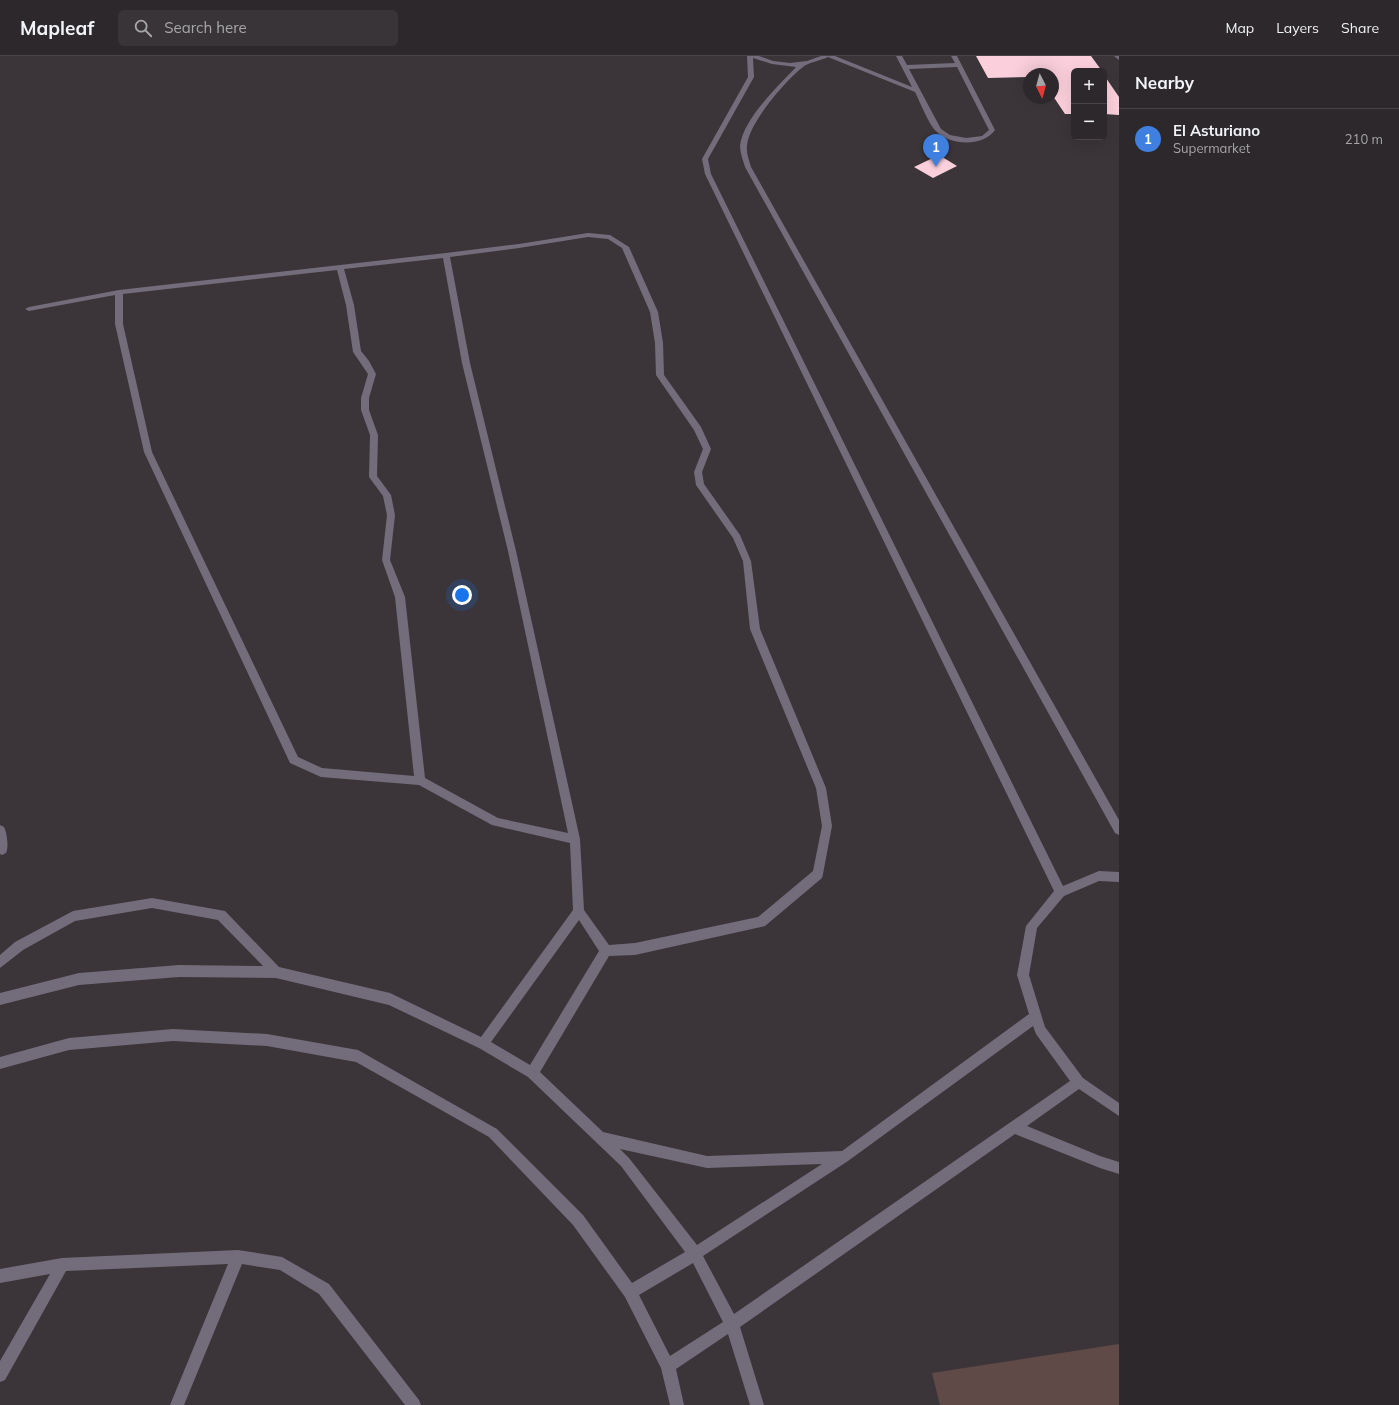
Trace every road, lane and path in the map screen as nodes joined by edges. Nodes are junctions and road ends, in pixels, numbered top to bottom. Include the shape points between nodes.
1 (750, 56) edge
2 (754, 56) edge
3 (826, 56) edge
4 (830, 56) edge
5 (899, 56) edge
6 (954, 56) edge
7 (1117, 56) edge
8 (1119, 58) edge
9 (801, 65) junction
10 (958, 65) junction
11 (905, 67) junction
12 (917, 91) junction
13 (446, 255) junction
14 (340, 267) junction
15 (119, 292) junction
16 (29, 309) dead end
17 (420, 781) junction
18 (0, 830) edge
19 (1119, 830) edge
20 (575, 839) junction
21 (2, 850) dead end
22 (1119, 876) edge
23 (1060, 892) junction
24 (579, 911) junction
25 (606, 951) junction
26 (0, 962) edge
27 (276, 972) junction
28 (0, 999) edge
29 (1036, 1016) junction
30 (483, 1044) junction
31 (0, 1063) edge
32 (532, 1073) junction
33 (1079, 1082) junction
34 (1119, 1110) edge
35 (1014, 1127) junction
36 (599, 1137) junction
37 (844, 1157) junction
38 (1119, 1168) edge
39 (695, 1254) junction
40 (238, 1257) junction
41 (62, 1265) junction
42 (0, 1276) edge
43 (630, 1292) junction
44 (732, 1324) junction
45 (668, 1366) junction
46 (0, 1375) edge
47 (176, 1405) edge
48 (414, 1405) edge
49 (677, 1405) edge
50 (757, 1405) edge

1 - 23 street via 751,77 705,159 708,174
2 - 9 street via 783,65
3 - 9 street
4 - 12 street
5 - 11 street
6 - 10 street
7 - 8 street
9 - 19 street via 774,94 753,123 744,142 748,167
10 - 11 street
10 - 12 street via 992,130 990,136 984,139 963,140 948,137 938,130
11 - 12 street
13 - 14 street
13 - 20 street via 466,363 512,551
13 - 25 street via 588,235 610,236 626,246 654,312 659,343 660,375 698,429 707,449 698,472 700,485 737,537 747,561 755,629 821,788 827,826 818,874 761,922 635,949
14 - 15 street
14 - 17 street via 350,305 357,352 372,374 365,398 365,410 374,435 373,477 387,495 391,514 386,560 400,597
15 - 16 street
15 - 17 street via 119,324 148,452 294,760 321,772
17 - 20 street via 496,822
18 - 21 street
20 - 24 street
22 - 23 street via 1099,876
23 - 29 street via 1032,926 1023,975
24 - 25 street
24 - 30 street
25 - 32 street
26 - 27 street via 19,946 72,916 152,903 221,916
27 - 28 street via 179,971 79,979
27 - 30 street via 390,999
29 - 33 street via 1040,1030
29 - 37 street
30 - 32 street
31 - 43 street via 68,1044 173,1035 267,1040 358,1056 493,1132 578,1220
32 - 36 street
33 - 34 street
33 - 35 street
35 - 38 street
35 - 44 street
36 - 37 street via 707,1162
36 - 39 street via 625,1162
37 - 39 street
39 - 43 street
39 - 44 street
40 - 41 street
40 - 47 street
40 - 48 street via 282,1264 324,1290
41 - 42 street
41 - 46 street
43 - 45 street
44 - 45 street
44 - 50 street
45 - 49 street

